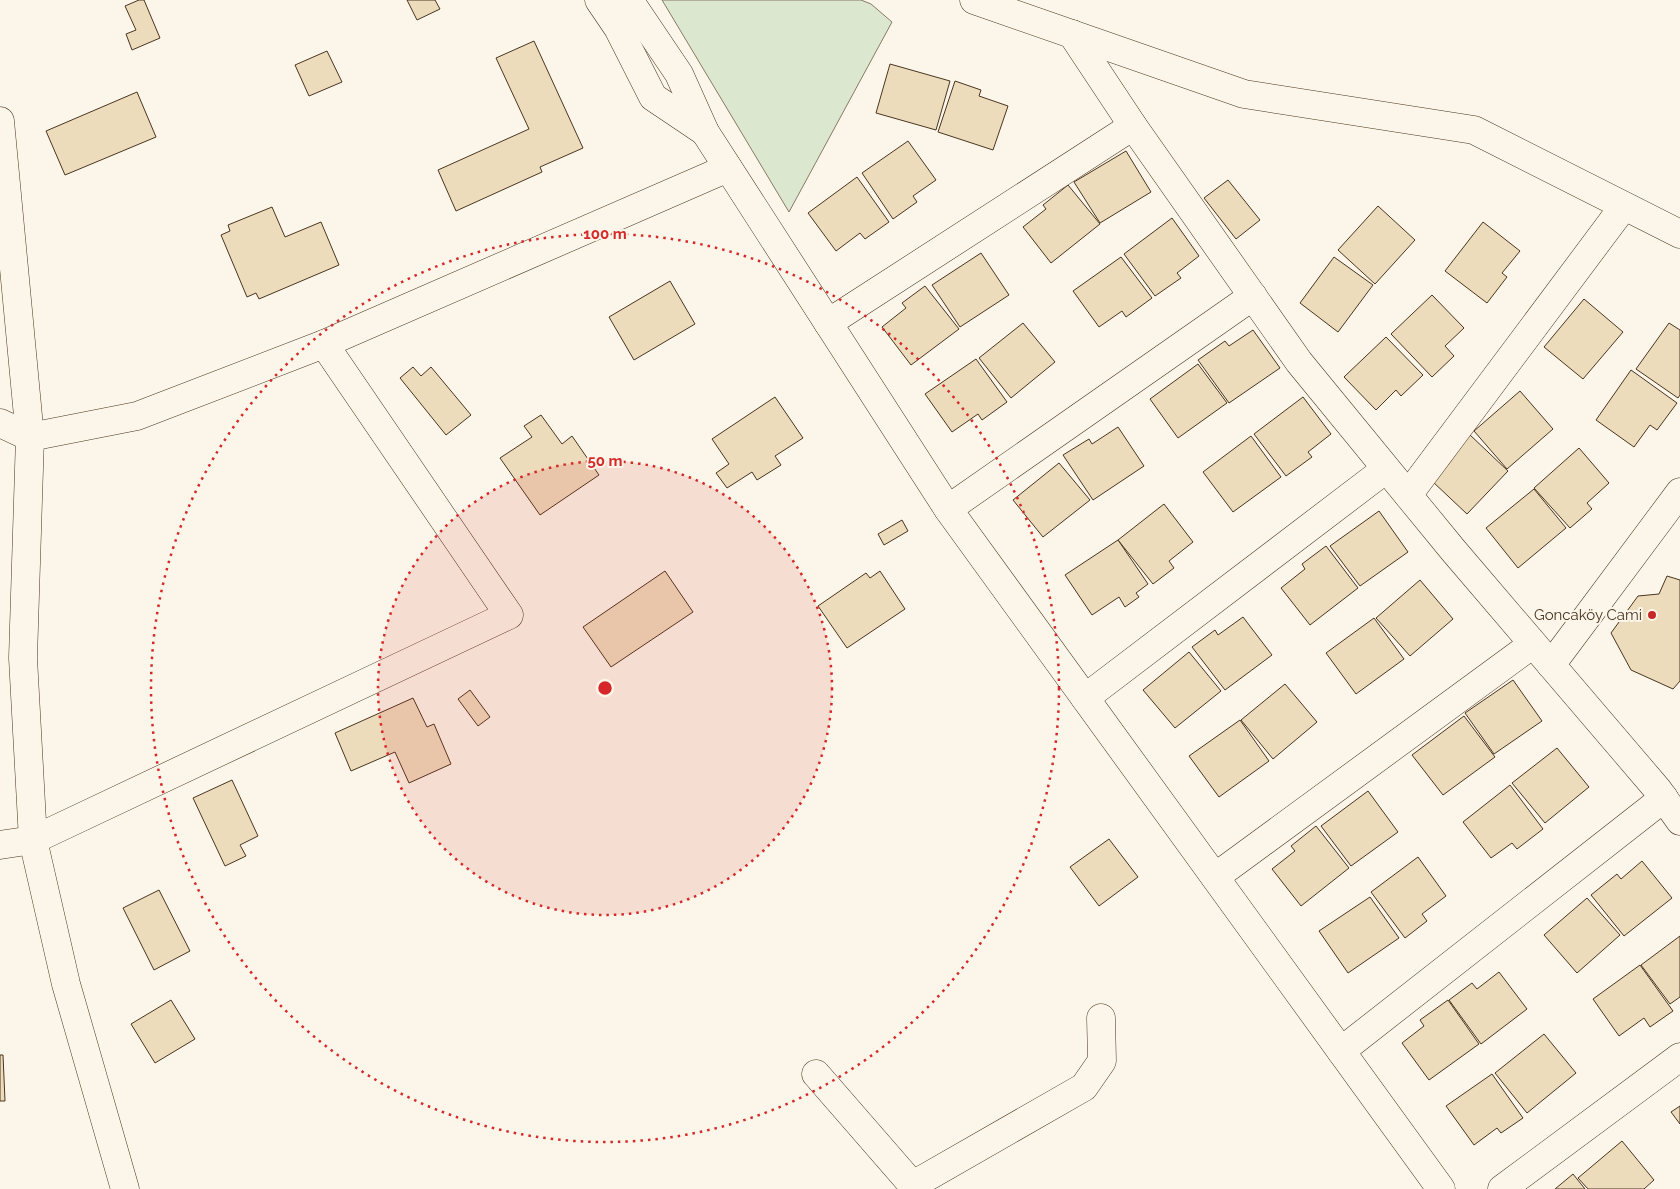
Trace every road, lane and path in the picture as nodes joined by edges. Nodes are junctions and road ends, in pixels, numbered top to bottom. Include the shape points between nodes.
1 (599, 0) edge
2 (629, 0) edge
3 (974, 0) edge
4 (1072, 34) junction
5 (0, 121) edge
6 (1133, 126) junction
7 (704, 132) junction
8 (728, 168) junction
9 (1624, 206) junction
10 (1680, 234) edge
11 (1253, 296) junction
12 (828, 323) junction
13 (324, 344) junction
14 (0, 423) edge
15 (30, 437) junction
16 (1386, 468) junction
17 (1680, 492) edge
18 (1408, 495) junction
19 (948, 509) junction
20 (1533, 644) junction
21 (1551, 665) junction
22 (1085, 698) junction
23 (1664, 798) junction
24 (1680, 821) edge
25 (33, 840) junction
26 (0, 845) edge
27 (1216, 877) junction
28 (1101, 1018) dead end
29 (1341, 1051) junction
30 (1680, 1057) edge
31 (816, 1074) dead end
32 (914, 1187) edge
33 (126, 1189) edge
34 (1441, 1189) edge
35 (1502, 1189) edge

1 - 7 street via 618,28 653,97
2 - 7 street via 679,74
3 - 4 street
4 - 6 street
4 - 9 street via 1244,94 1474,130
5 - 15 street
6 - 11 street
6 - 12 street
7 - 8 street
8 - 12 street
8 - 13 street
9 - 10 street
9 - 18 street
11 - 16 street via 1299,362
11 - 19 street
12 - 19 street
13 - 15 street via 137,416
13 - 25 street via 509,615
14 - 15 street
15 - 25 street via 24,658
16 - 18 street
16 - 22 street
17 - 21 street
18 - 20 street
19 - 22 street
20 - 21 street
20 - 27 street
21 - 23 street
22 - 27 street
23 - 24 street
23 - 29 street
25 - 26 street
25 - 33 street via 66,984
27 - 29 street
28 - 32 street via 1102,1061 1084,1087
29 - 34 street
30 - 35 street
31 - 32 street

